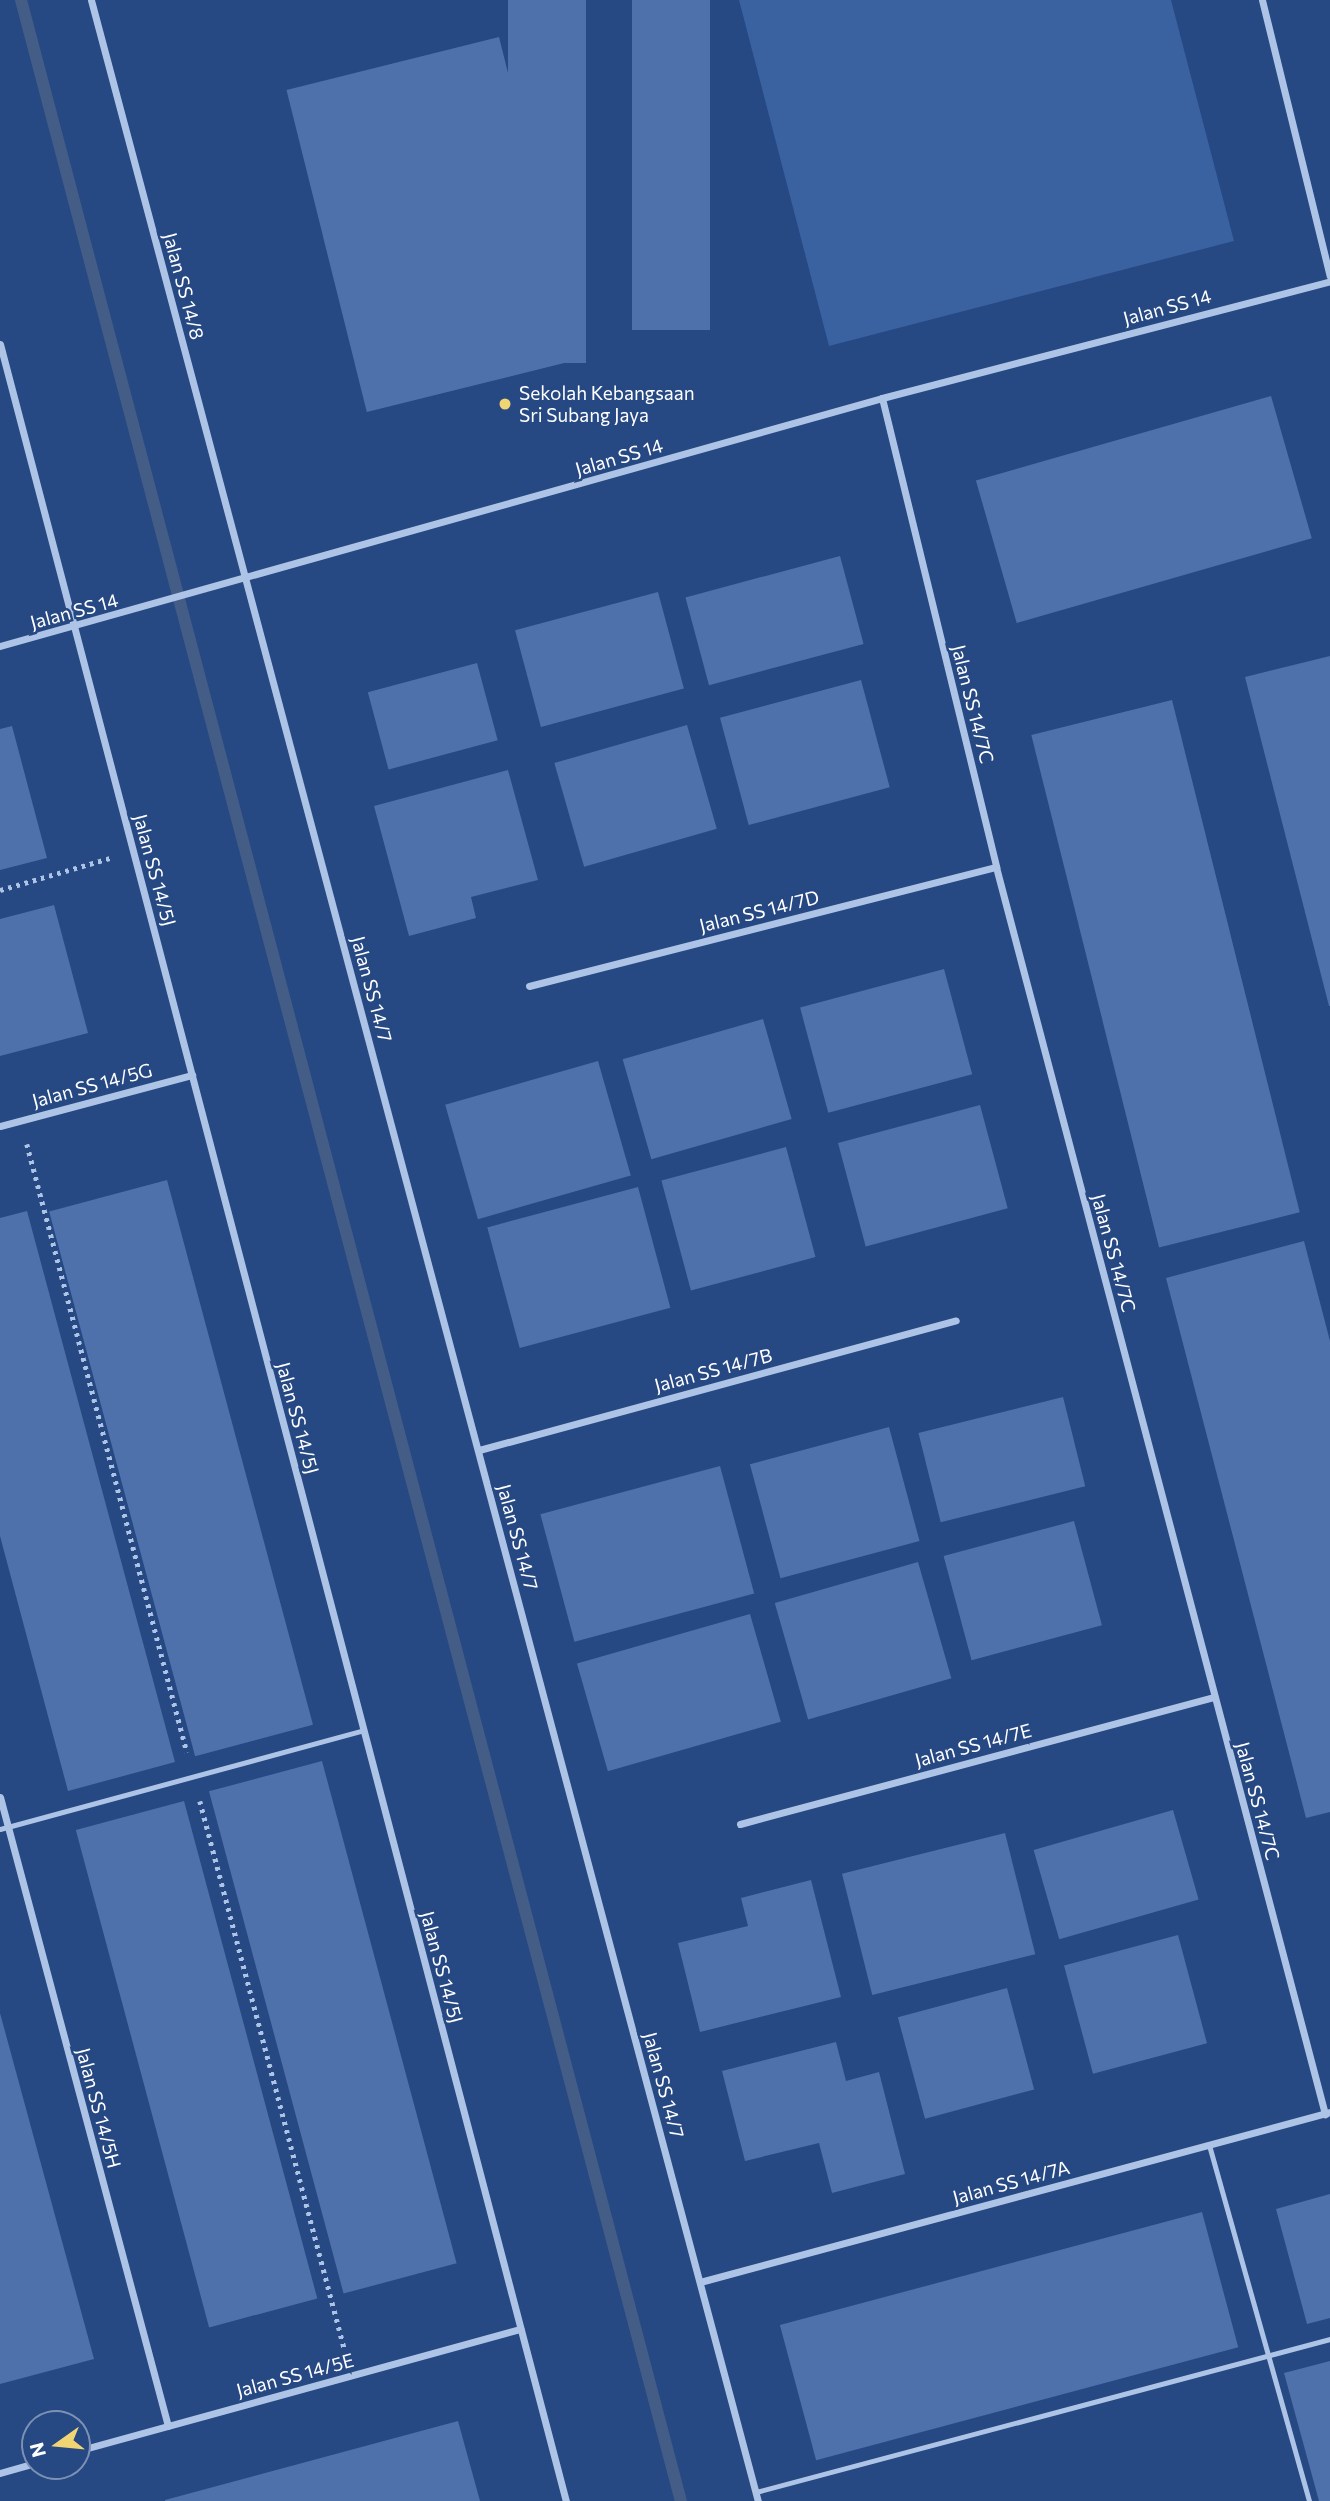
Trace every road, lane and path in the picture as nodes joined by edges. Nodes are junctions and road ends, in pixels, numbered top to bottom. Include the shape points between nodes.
1 (91, 0) edge
2 (1262, 0) edge
3 (1330, 276) edge
4 (1330, 281) edge
5 (0, 344) edge
6 (882, 398) junction
7 (247, 581) junction
8 (74, 627) junction
9 (0, 646) edge
10 (134, 851) junction
11 (996, 867) junction
12 (0, 890) edge
13 (530, 986) dead end
14 (192, 1075) junction
15 (21, 1120) junction
16 (0, 1126) edge
17 (956, 1320) dead end
18 (479, 1450) junction
19 (1214, 1696) junction
20 (364, 1730) junction
21 (193, 1776) junction
22 (0, 1797) edge
23 (740, 1824) dead end
24 (4, 1828) edge
25 (1327, 2113) edge
26 (1209, 2145) junction
27 (700, 2282) junction
28 (520, 2329) junction
29 (1330, 2339) edge
30 (1269, 2356) junction
31 (351, 2375) junction
32 (168, 2426) junction
33 (91, 2447) edge
34 (21, 2467) edge
35 (0, 2473) edge
36 (757, 2497) edge
37 (565, 2501) edge
38 (1309, 2501) edge

1 - 7 street, Jalan SS 14/8
2 - 3 street
4 - 6 street, Jalan SS 14
5 - 8 street, Jalan SS 14/5J
6 - 7 street, Jalan SS 14
6 - 11 street, Jalan SS 14/7C
7 - 8 street, Jalan SS 14
7 - 18 street, Jalan SS 14/7
8 - 9 street, Jalan SS 14
8 - 10 street, Jalan SS 14/5J
10 - 12 path
10 - 14 street, Jalan SS 14/5J
11 - 13 street, Jalan SS 14/7D
11 - 19 street, Jalan SS 14/7C
14 - 15 street, Jalan SS 14/5G
14 - 20 street, Jalan SS 14/5J
15 - 16 street, Jalan SS 14/5G
15 - 21 path
17 - 18 street, Jalan SS 14/7B
18 - 27 street, Jalan SS 14/7
19 - 23 street, Jalan SS 14/7E
19 - 25 street, Jalan SS 14/7C
20 - 21 lane
20 - 28 street, Jalan SS 14/5J
21 - 24 lane
21 - 31 path
22 - 24 street, Jalan SS 14/5H
24 - 32 street, Jalan SS 14/5H
25 - 26 street, Jalan SS 14/7A
26 - 27 street, Jalan SS 14/7A
26 - 30 lane
27 - 36 street, Jalan SS 14/7
28 - 31 street, Jalan SS 14/5E
28 - 37 street, Jalan SS 14/5J
29 - 30 lane
30 - 36 lane
30 - 38 lane
31 - 32 street, Jalan SS 14/5E
32 - 33 street, Jalan SS 14/5E
34 - 35 street

